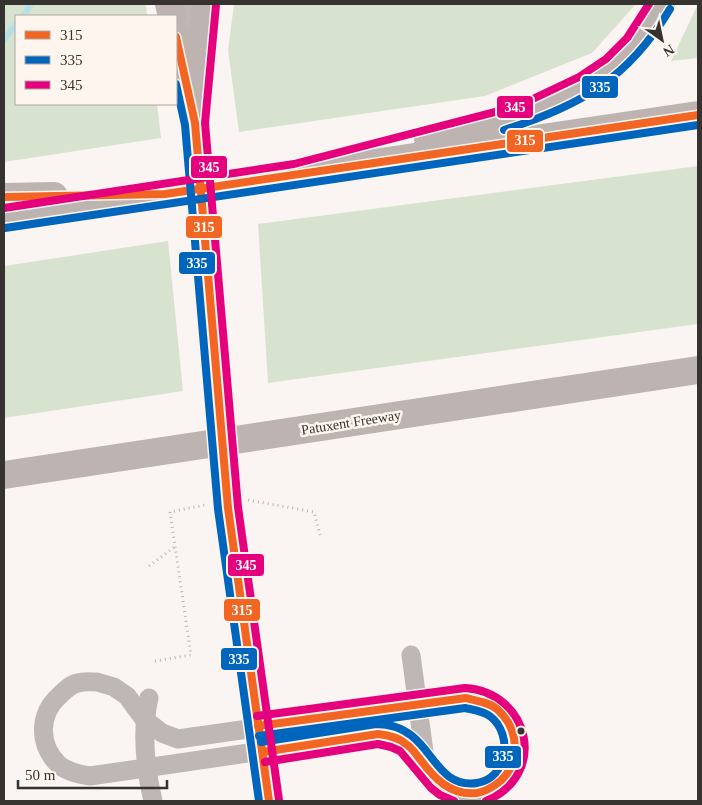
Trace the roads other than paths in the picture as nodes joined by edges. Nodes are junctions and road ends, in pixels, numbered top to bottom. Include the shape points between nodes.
1 (191, 4) edge
2 (206, 4) edge
3 (661, 4) edge
4 (178, 46) edge
5 (698, 115) edge
6 (194, 123) junction
7 (296, 174) junction
8 (165, 194) junction
9 (4, 197) edge
10 (4, 218) edge
11 (698, 370) edge
12 (4, 475) edge
13 (411, 655) dead end
14 (149, 698) dead end
15 (418, 705) junction
16 (144, 719) junction
17 (258, 726) junction
18 (263, 752) junction
19 (146, 768) junction
20 (426, 770) junction
21 (153, 801) edge
22 (269, 801) edge

1 - 6 street
2 - 6 highway
3 - 7 highway via 635,44 612,67 563,96 521,114
4 - 6 highway
5 - 7 highway
6 - 17 main road, bridge via 228,508
7 - 8 highway
8 - 9 highway
8 - 10 highway
11 - 12 highway, Patuxent Freeway
13 - 15 street
14 - 16 street
15 - 17 street
15 - 20 street
15 - 20 street via 466,698 482,701 497,709 508,722 516,750 507,776 479,793 464,794 444,787
16 - 17 street via 162,733 178,739
16 - 19 street
16 - 19 street via 127,696 114,687 97,682 77,683 52,702 44,717 44,734 48,750 59,764 72,772 90,776
17 - 18 main road
18 - 19 street
18 - 20 street via 378,734 392,736 409,745
18 - 22 main road
19 - 21 street

